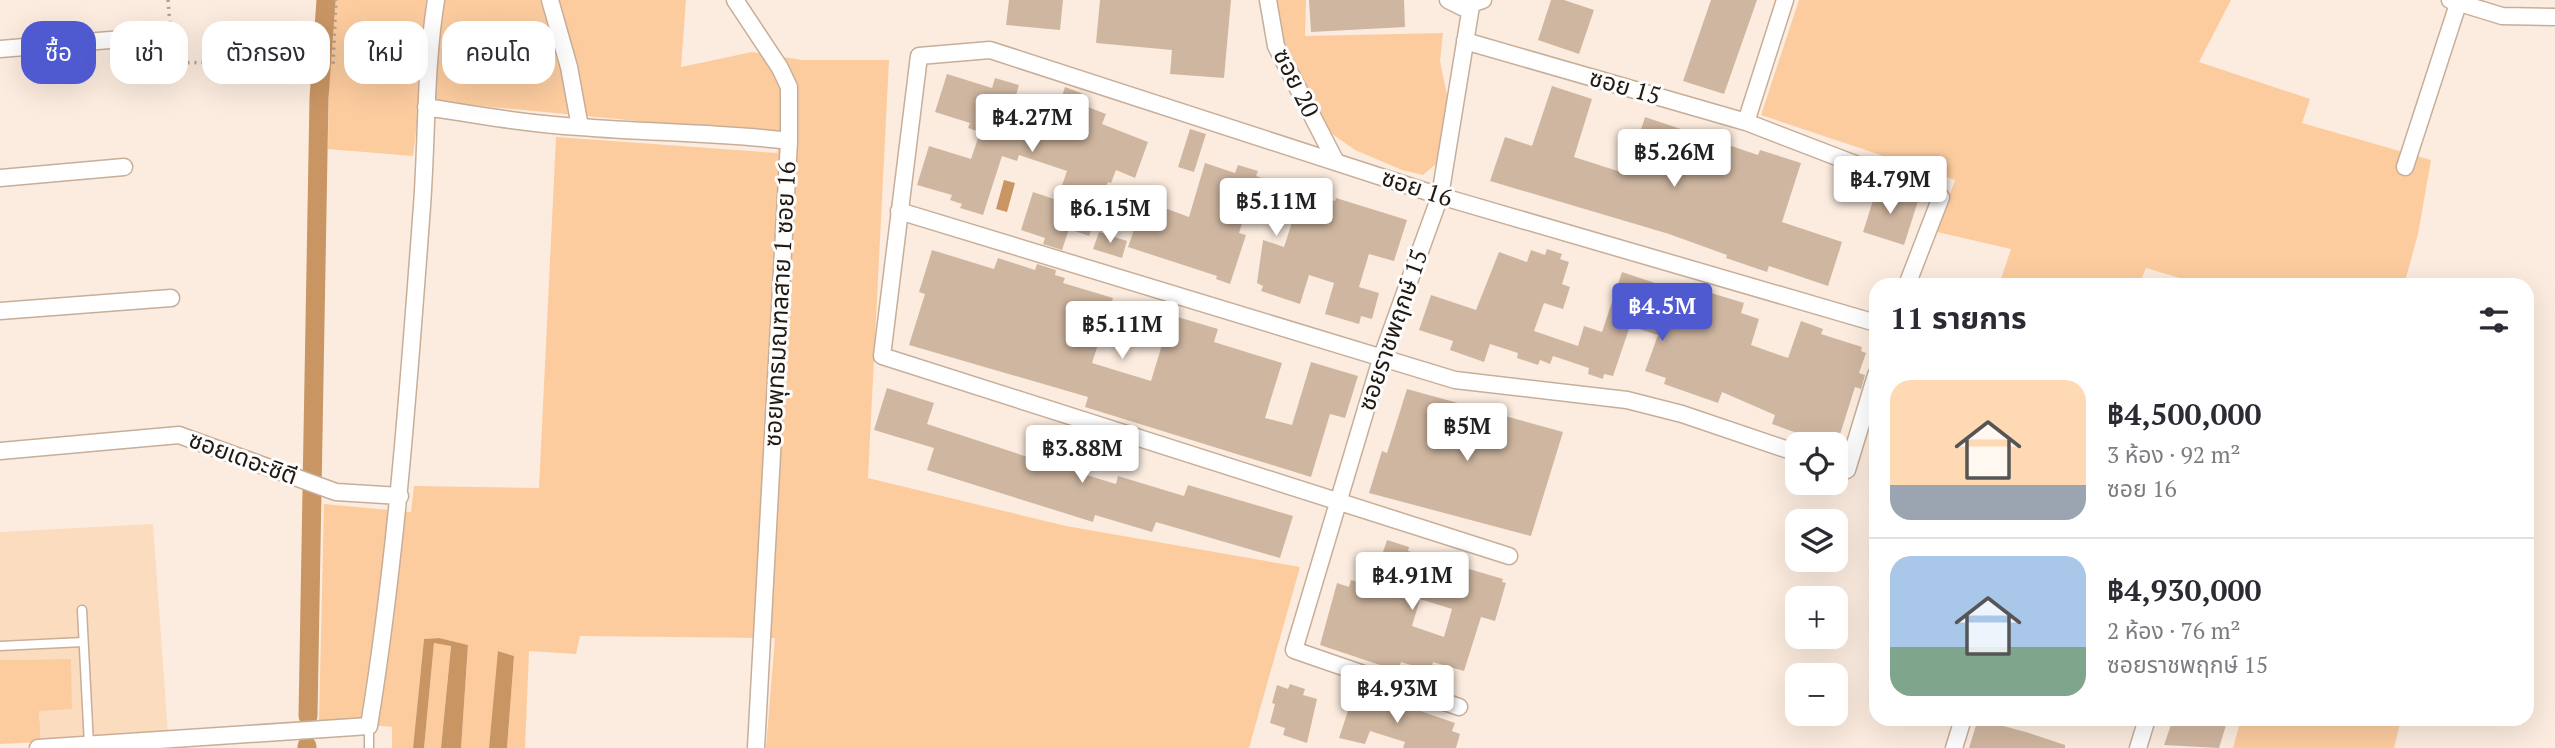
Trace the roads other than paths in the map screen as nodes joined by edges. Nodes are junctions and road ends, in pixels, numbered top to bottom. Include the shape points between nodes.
1 (436, 0) edge
2 (550, 0) edge
3 (735, 0) edge
4 (1268, 0) edge
5 (1448, 0) edge
6 (1785, 0) edge
7 (2454, 2) edge
8 (1477, 3) edge
9 (2555, 17) edge
10 (110, 40) edge
11 (1465, 41) junction
12 (0, 49) edge
13 (426, 107) junction
14 (1746, 122) junction
15 (580, 127) junction
16 (789, 141) junction
17 (1336, 162) junction
18 (124, 167) dead end
19 (2405, 167) dead end
20 (0, 177) edge
21 (1440, 196) junction
22 (899, 211) junction
23 (1910, 278) edge
24 (171, 298) dead end
25 (0, 311) edge
26 (1869, 321) edge
27 (1381, 359) junction
28 (1869, 398) edge
29 (1785, 449) edge
30 (0, 451) edge
31 (1848, 467) edge
32 (400, 496) junction
33 (1337, 499) junction
34 (1509, 556) dead end
35 (82, 610) dead end
36 (83, 642) junction
37 (0, 646) edge
38 (1459, 707) dead end
39 (369, 726) junction
40 (1961, 726) edge
41 (2145, 726) edge
42 (89, 745) junction
43 (38, 748) edge
44 (369, 748) edge
45 (756, 748) edge
46 (1954, 748) edge
47 (2138, 748) edge

1 - 13 street
2 - 15 street
3 - 16 street via 789,87
4 - 17 street, ซอย 20 via 1276,46
5 - 8 street, ซอยราชพฤกษ์ 15 via 1462,7
6 - 14 street
7 - 9 street via 2501,16
7 - 19 street
8 - 11 street, ซอยราชพฤกษ์ 15
10 - 12 street
11 - 14 street, ซอย 15
11 - 21 street, ซอยราชพฤกษ์ 15
13 - 15 street, ซอยพุทธมณฑลสาย 1 ซอย 16
13 - 32 street
14 - 23 street, ซอย 15 via 1941,197
15 - 16 street, ซอยพุทธมณฑลสาย 1 ซอย 16 via 723,133
16 - 45 street, ซอยพุทธมณฑลสาย 1 ซอย 16
17 - 21 street, ซอย 16
17 - 22 street, ซอย 16 via 990,50 919,56
18 - 20 street
21 - 26 street, ซอย 16
21 - 27 street, ซอยราชพฤกษ์ 15
22 - 27 street
22 - 33 street via 882,356
24 - 25 street
27 - 29 street via 1455,380 1627,400
27 - 33 street, ซอยราชพฤกษ์ 15
28 - 31 street
30 - 32 street, ซอยเดอะซิตี via 179,435 337,492
32 - 39 street
33 - 34 street
33 - 38 street, ซอยราชพฤกษ์ 15 via 1294,650
35 - 36 lane
36 - 37 lane
36 - 42 lane
39 - 42 street
39 - 44 lane
40 - 46 street
41 - 47 street
42 - 43 street

